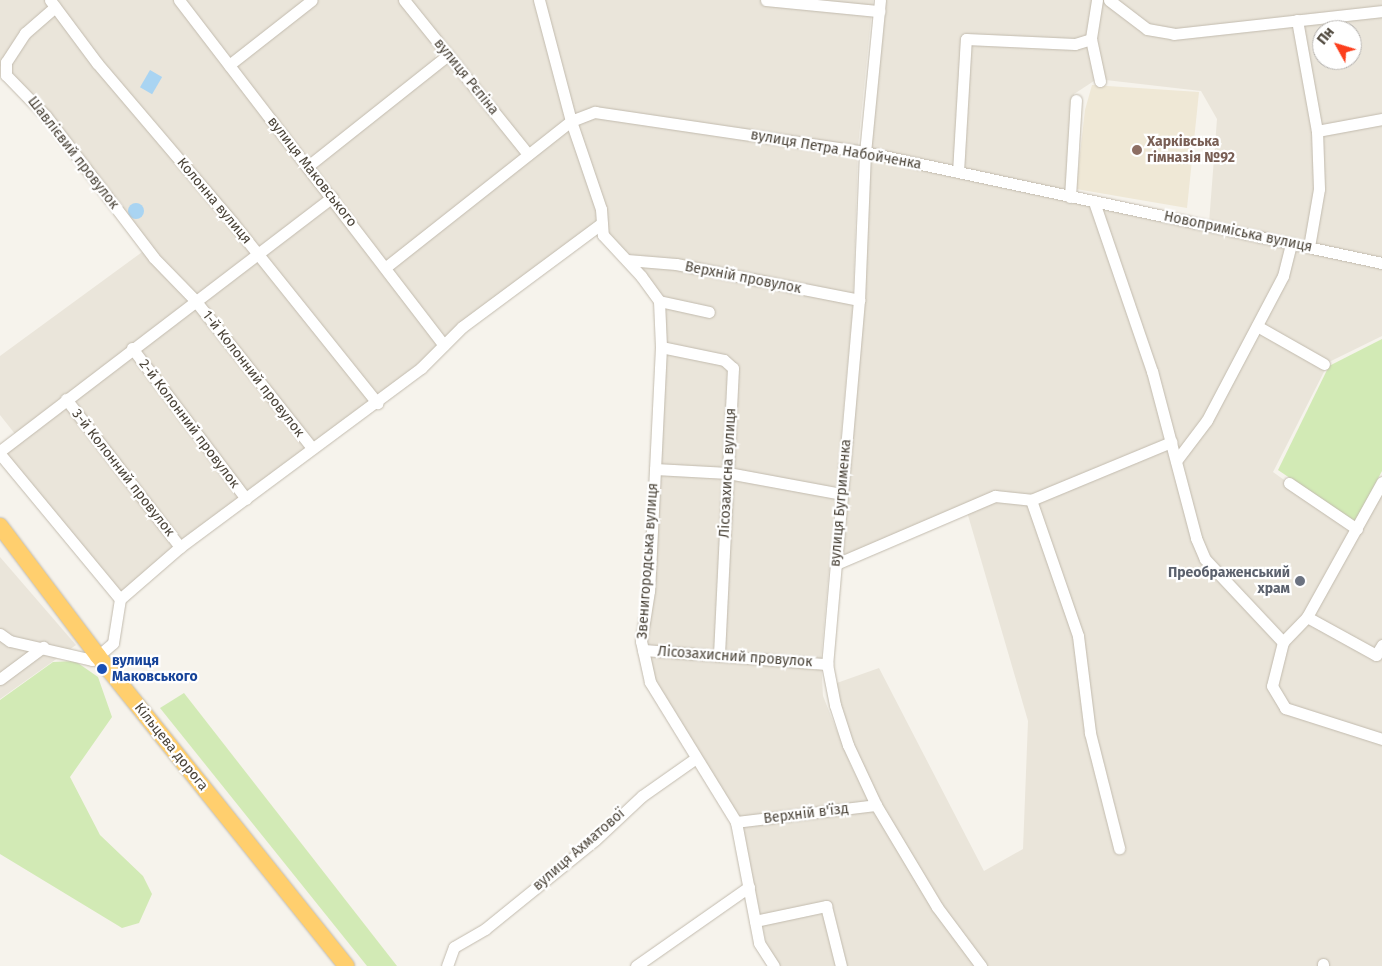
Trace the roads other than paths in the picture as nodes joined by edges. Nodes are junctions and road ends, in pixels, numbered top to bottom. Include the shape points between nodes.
1 (179, 0) edge
2 (312, 0) edge
3 (404, 0) edge
4 (539, 0) edge
5 (766, 0) edge
6 (1097, 0) edge
7 (1109, 0) edge
8 (52, 3) edge
9 (879, 5) edge
10 (1382, 11) edge
11 (1296, 20) junction
12 (1091, 39) junction
13 (448, 55) junction
14 (229, 65) junction
15 (1100, 81) dead end
16 (1076, 100) dead end
17 (1382, 119) edge
18 (571, 120) junction
19 (1317, 131) junction
20 (865, 152) junction
21 (528, 154) junction
22 (308, 166) junction
23 (958, 172) junction
24 (332, 197) junction
25 (1070, 197) junction
26 (1094, 202) junction
27 (602, 223) junction
28 (1291, 243) junction
29 (1310, 247) junction
30 (257, 253) junction
31 (627, 260) junction
32 (1382, 263) edge
33 (386, 267) junction
34 (194, 300) junction
35 (859, 300) junction
36 (659, 302) junction
37 (708, 312) dead end
38 (1256, 326) junction
39 (444, 345) junction
40 (132, 348) junction
41 (662, 348) junction
42 (1324, 364) dead end
43 (66, 399) junction
44 (377, 403) junction
45 (1170, 442) junction
46 (312, 448) junction
47 (0, 452) edge
48 (1176, 461) junction
49 (655, 469) junction
50 (728, 473) junction
51 (1382, 482) edge
52 (1289, 483) dead end
53 (841, 494) junction
54 (246, 499) junction
55 (1031, 500) junction
56 (0, 526) edge
57 (1357, 529) junction
58 (180, 547) junction
59 (836, 564) junction
60 (120, 599) junction
61 (1307, 617) junction
62 (0, 634) edge
63 (1284, 642) junction
64 (1382, 645) edge
65 (43, 647) junction
66 (643, 650) junction
67 (719, 654) junction
68 (98, 656) junction
69 (827, 664) junction
70 (0, 679) edge
71 (1382, 739) edge
72 (696, 758) junction
73 (876, 805) junction
74 (736, 822) junction
75 (1119, 848) dead end
76 (749, 888) junction
77 (756, 922) junction
78 (346, 966) edge
79 (447, 966) edge
80 (636, 966) edge
81 (774, 966) edge
82 (841, 966) edge
83 (981, 966) edge

1 - 14 street, вулиця Маковського
2 - 14 street
3 - 13 street, вулиця Рєпіна
4 - 18 street
5 - 9 street
6 - 12 street
7 - 11 street via 1147,29 1174,34
8 - 30 street, Колонна вулиця via 97,63
8 - 34 street, Шавлієвий провулок via 25,33 6,62 6,75 46,116 154,258
9 - 20 street, вулиця Бугрименка
10 - 11 street
11 - 19 street
12 - 15 street
12 - 23 street via 1075,44 966,39
13 - 21 street, вулиця Рєпіна
13 - 22 street
14 - 22 street, вулиця Маковського
16 - 25 street
17 - 19 street
18 - 20 street, вулиця Петра Набойченка via 595,112
18 - 21 street, вулиця Петра Набойченка
18 - 27 street via 601,209
19 - 29 street via 1319,188
20 - 23 street, вулиця Петра Набойченка
20 - 35 street, вулиця Бугрименка
21 - 33 street, вулиця Петра Набойченка
22 - 24 street, вулиця Маковського
23 - 25 street, вулиця Петра Набойченка
24 - 30 street
24 - 33 street, вулиця Маковського
25 - 26 street, вулиця Петра Набойченка
26 - 28 street, Новоприміська вулиця
26 - 45 street via 1152,371
27 - 31 street via 602,235
27 - 39 street via 462,327
28 - 29 street, Новоприміська вулиця
28 - 38 street via 1283,276
29 - 32 street, Новоприміська вулиця
30 - 34 street
30 - 44 street, Колонна вулиця
31 - 35 street, Верхній провулок via 676,264
31 - 36 street
33 - 39 street, вулиця Маковського
34 - 40 street
34 - 46 street, 1-й Колонний провулок
35 - 53 street, вулиця Бугрименка
36 - 37 street
36 - 41 street, Звенигородська вулиця
38 - 42 street
38 - 48 street via 1208,420
39 - 44 street via 422,368
40 - 43 street
40 - 54 street, 2-й Колонний провулок
41 - 49 street, Звенигородська вулиця
41 - 50 street, Лісозахисна вулиця via 724,360 734,368
43 - 47 street
43 - 58 street, 3-й Колонний провулок
44 - 46 street
45 - 48 street
45 - 55 street
46 - 54 street
47 - 60 street
48 - 63 street via 1196,538 1205,559
49 - 50 street
49 - 66 street, Звенигородська вулиця via 649,591 641,641
50 - 53 street
50 - 67 street, Лісозахисна вулиця
51 - 57 street
52 - 57 street
53 - 59 street, вулиця Бугрименка
54 - 58 street
55 - 59 street via 995,496
55 - 75 street via 1078,636 1090,733
56 - 68 highway, Кільцева дорога
57 - 61 street
58 - 60 street
59 - 69 street, вулиця Бугрименка
60 - 68 street via 113,643
61 - 63 street
61 - 64 street via 1376,655
62 - 65 street via 10,641
63 - 71 street via 1272,680 1280,704
65 - 68 street via 92,660
65 - 70 street
66 - 67 street, Лісозахисний провулок
66 - 72 street, Звенигородська вулиця via 650,682
67 - 69 street, Лісозахисний провулок
68 - 78 highway, Кільцева дорога
69 - 73 street, вулиця Бугрименка via 835,705 848,745
72 - 74 street, Звенигородська вулиця
72 - 79 street, вулиця Ахматової via 642,796 595,840 485,929 454,947
73 - 74 street, Верхній в'їзд
73 - 83 street, вулиця Бугрименка via 936,907
74 - 76 street, Звенигородська вулиця
76 - 77 street, Звенигородська вулиця
76 - 80 street
77 - 81 street, Звенигородська вулиця via 759,943
77 - 82 street via 826,906

